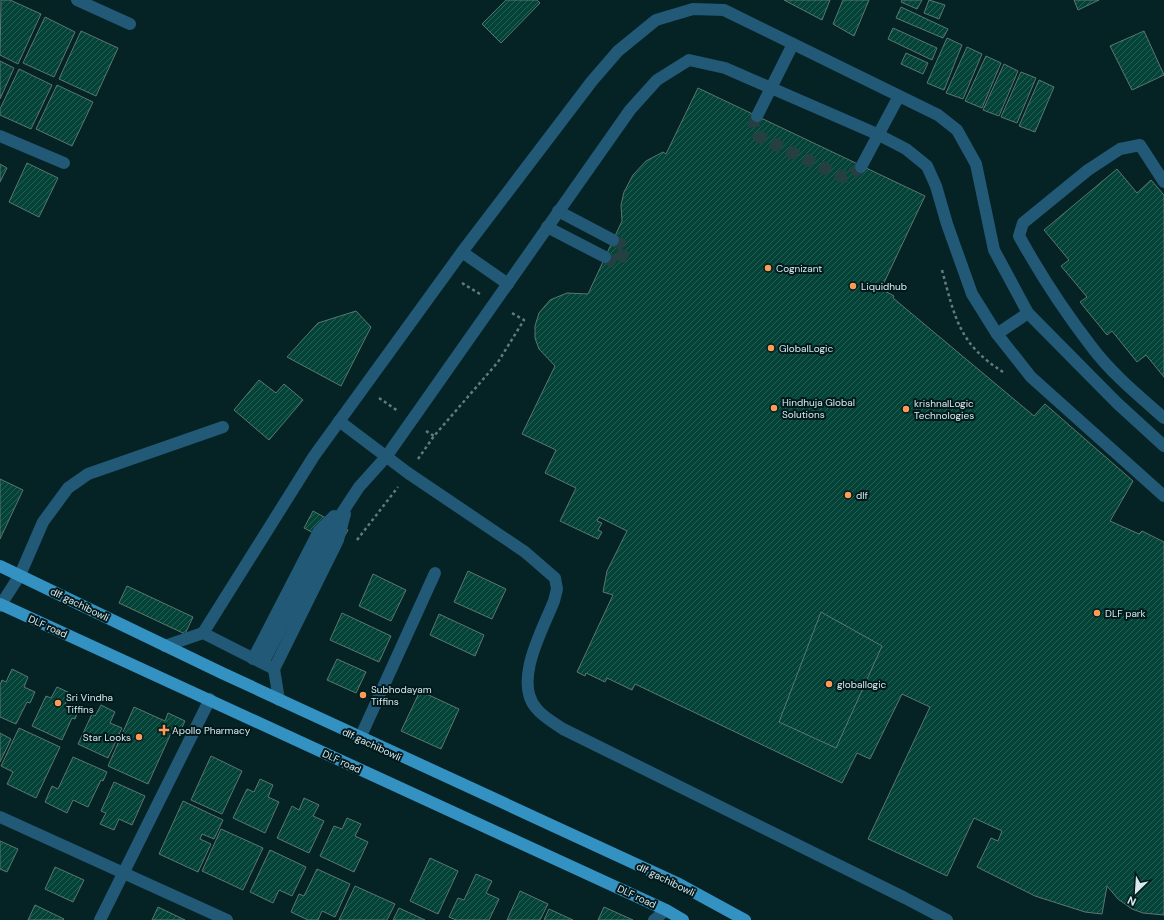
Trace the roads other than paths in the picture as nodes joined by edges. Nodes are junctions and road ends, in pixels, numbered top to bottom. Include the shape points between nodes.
1 (77, 0) edge
2 (724, 5) edge
3 (130, 24) dead end
4 (793, 44) junction
5 (771, 88) junction
6 (899, 96) junction
7 (757, 116) tunnel mouth
8 (877, 134) junction
9 (0, 136) edge
10 (64, 163) dead end
11 (861, 167) tunnel mouth
12 (1164, 182) edge
13 (558, 211) junction
14 (547, 227) junction
15 (613, 240) tunnel mouth
16 (462, 252) junction
17 (605, 257) tunnel mouth
18 (508, 284) junction
19 (1028, 313) junction
20 (997, 334) junction
21 (1164, 418) edge
22 (339, 421) junction
23 (223, 427) dead end
24 (1164, 446) edge
25 (386, 457) junction
26 (1164, 496) edge
27 (0, 566) edge
28 (435, 573) dead end
29 (20, 575) junction
30 (0, 605) edge
31 (203, 633) junction
32 (165, 646) junction
33 (264, 664) junction
34 (210, 699) junction
35 (279, 700) junction
36 (360, 738) junction
37 (0, 817) edge
38 (123, 872) junction
39 (666, 910) junction
40 (100, 920) edge
41 (227, 920) edge
42 (654, 920) edge
43 (683, 920) edge
44 (745, 920) edge
45 (947, 920) edge

1 - 3 street
2 - 4 street
2 - 16 street via 693,9 656,20 618,51 592,81
4 - 5 street
4 - 6 street
5 - 7 street
5 - 8 street
5 - 13 street via 725,68 689,60 657,80 630,110
6 - 8 street
6 - 19 street via 938,116 957,130 976,164 994,250
8 - 11 street
8 - 20 street via 906,149 927,166 972,294
9 - 10 street
12 - 21 street via 1140,145 1120,148 1041,207 1023,223 1019,236 1034,264 1091,347 1135,393
13 - 14 street
13 - 15 street
14 - 17 street
14 - 18 street
16 - 18 street
16 - 22 street
18 - 25 street
19 - 20 street
19 - 24 street via 1117,403
20 - 26 street via 1031,377
22 - 25 street
22 - 31 street via 314,456
23 - 29 street via 88,474 68,488 43,522
25 - 33 street via 349,501 328,535
25 - 45 street via 526,552 554,578 557,589 554,601 527,672 528,692 536,708 563,729
27 - 29 main road, dlf gachibowli
28 - 36 street
29 - 30 street
29 - 32 main road, dlf gachibowli
30 - 34 main road, DLF road
31 - 32 street
31 - 33 street
32 - 35 main road, dlf gachibowli
33 - 35 street
34 - 38 street
34 - 39 main road, DLF road
35 - 36 main road, dlf gachibowli
36 - 44 main road, dlf gachibowli via 679,884
37 - 38 street
38 - 40 street
38 - 41 street
39 - 42 street
39 - 43 main road, DLF road

